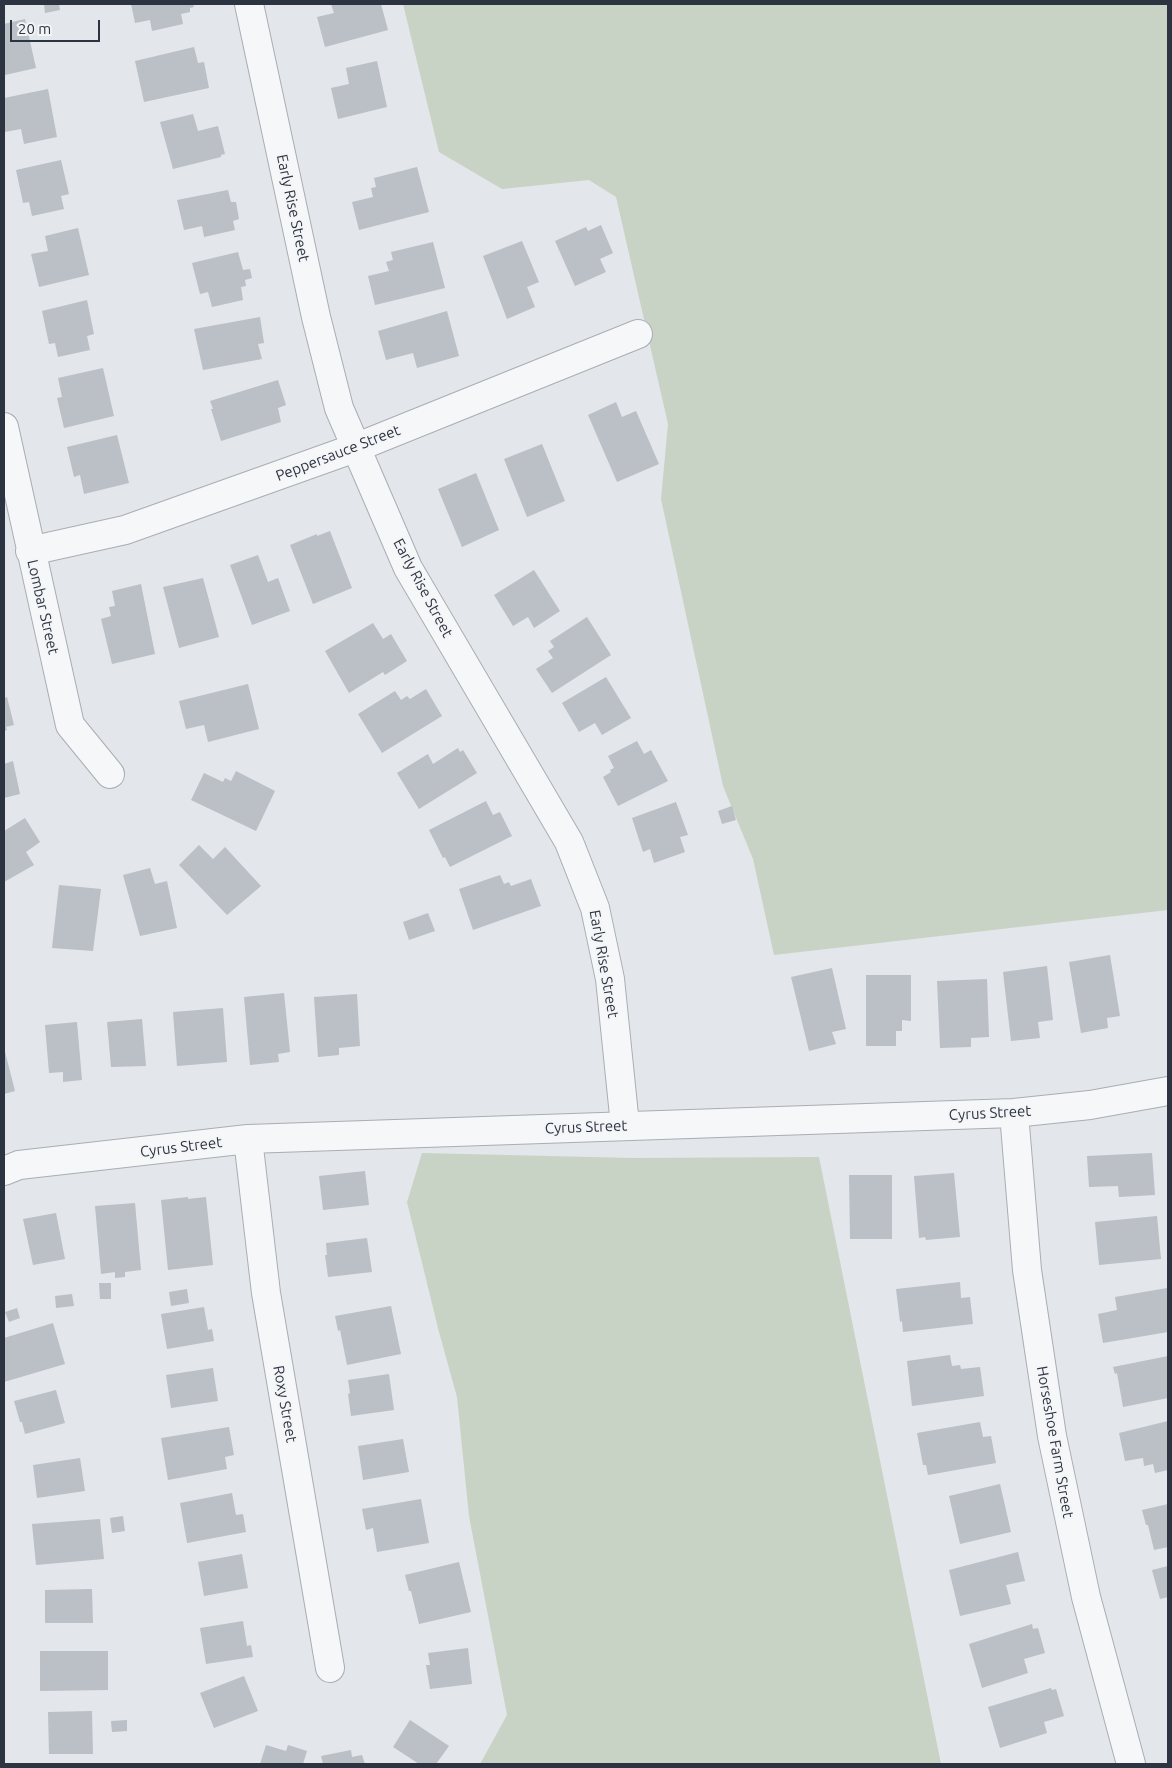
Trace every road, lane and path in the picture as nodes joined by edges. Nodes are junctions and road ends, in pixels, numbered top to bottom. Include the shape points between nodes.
1 (249, 4) edge
2 (638, 334) dead end
3 (4, 427) edge
4 (355, 448) junction
5 (30, 551) junction
6 (110, 774) dead end
7 (1168, 1091) edge
8 (1014, 1113) junction
9 (625, 1125) junction
10 (248, 1139) junction
11 (4, 1171) edge
12 (330, 1668) dead end
13 (1131, 1764) edge

1 - 4 street, Early Rise Street via 316,317 339,408
2 - 4 street, Peppersauce Street
3 - 5 street, Lombar Street
4 - 5 street, Peppersauce Street via 125,530
4 - 9 street, Early Rise Street via 408,568 569,842 595,908 610,979
5 - 6 street, Lombar Street via 70,725
7 - 8 street, Cyrus Street
8 - 9 street, Cyrus Street
8 - 13 street, Horseshoe Farm Street via 1027,1270 1052,1436 1086,1597
9 - 10 street, Cyrus Street
10 - 11 street, Cyrus Street via 20,1165
10 - 12 street, Roxy Street via 266,1293

